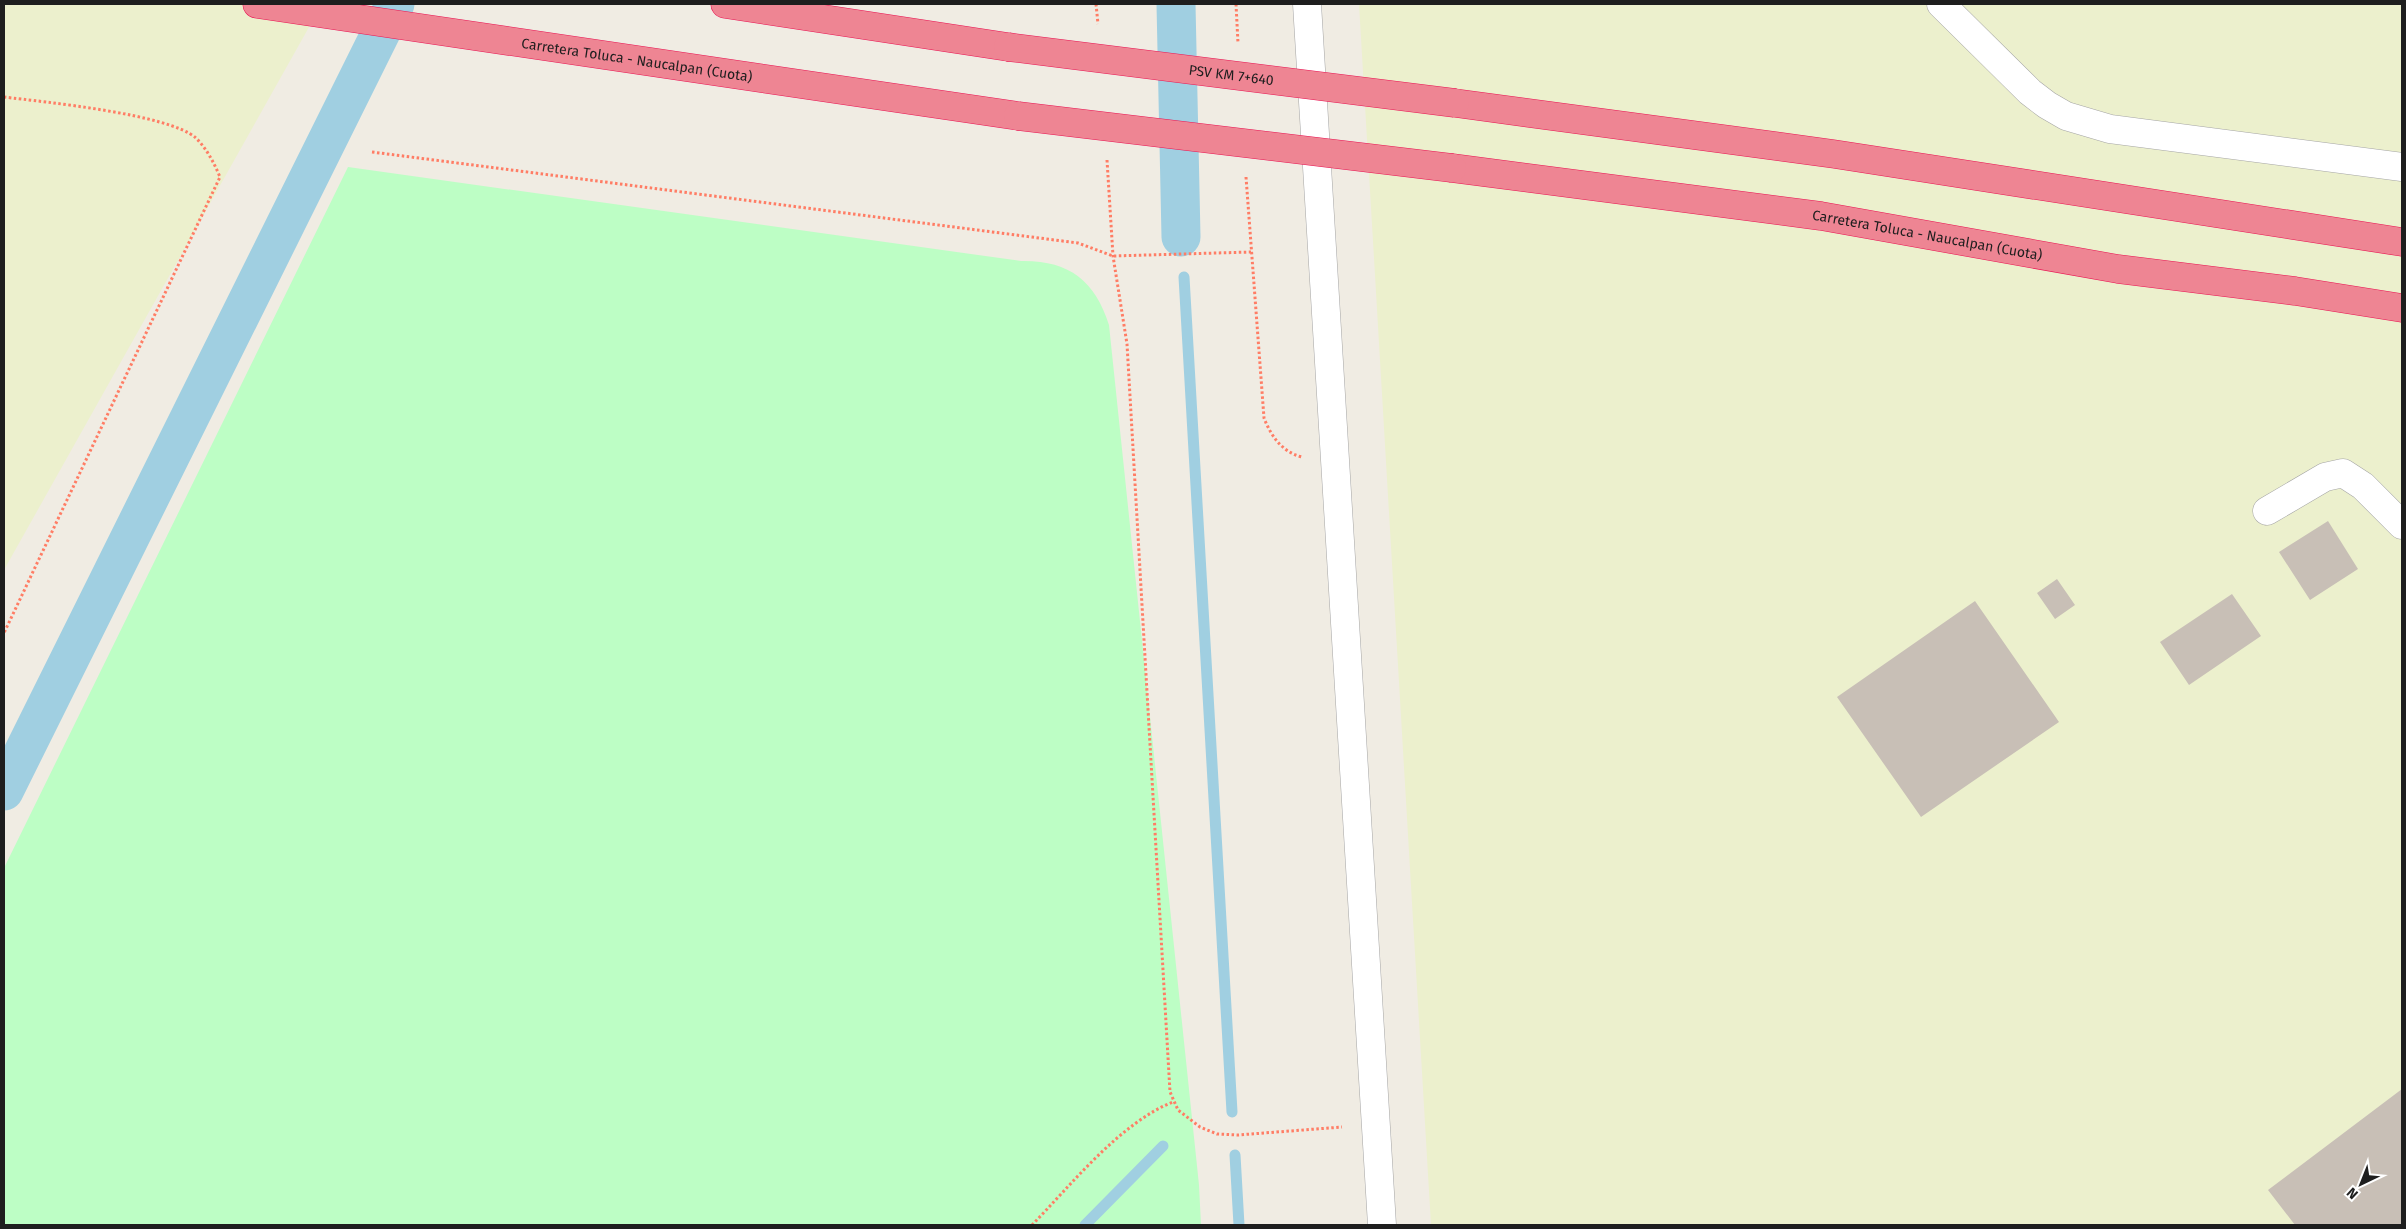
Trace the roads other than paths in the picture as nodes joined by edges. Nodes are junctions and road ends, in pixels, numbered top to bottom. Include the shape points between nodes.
1 (257, 4) edge
2 (725, 4) edge
3 (1307, 4) edge
4 (1941, 4) edge
5 (2402, 166) edge
6 (2402, 242) edge
7 (2402, 308) edge
8 (2267, 511) dead end
9 (2402, 526) edge
10 (1382, 1225) edge

1 - 7 highway, Carretera Toluca - Naucalpan (Cuota), bridge via 1018,116 1821,216 2118,269
2 - 6 highway, PSV KM 7+640, bridge via 1008,47 1834,154
3 - 10 street
4 - 5 street via 2030,92 2066,116 2110,129
8 - 9 street via 2325,477 2343,473 2363,486

